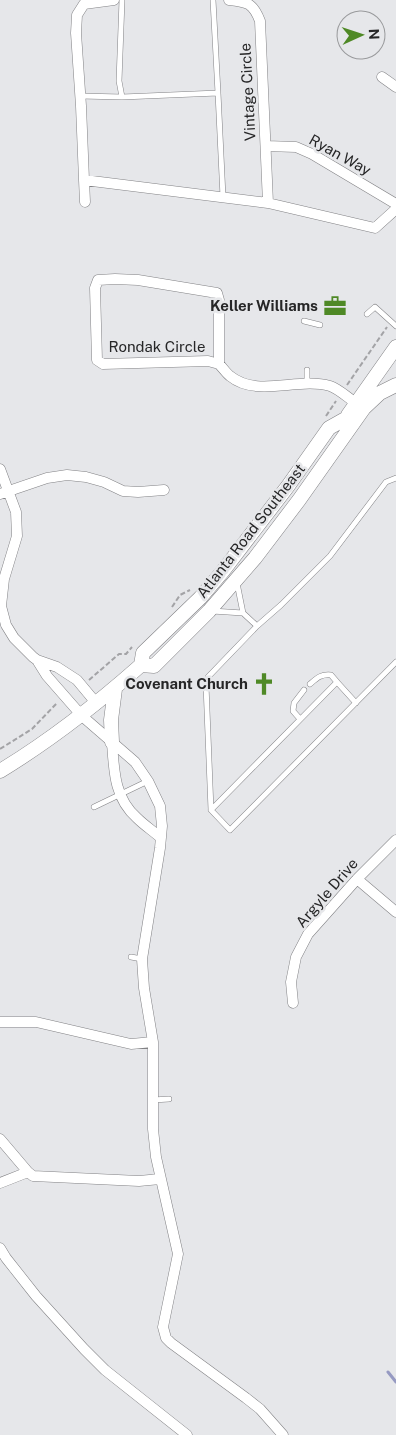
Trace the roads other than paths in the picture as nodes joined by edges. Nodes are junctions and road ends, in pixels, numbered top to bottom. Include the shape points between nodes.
1 (114, 0) edge
2 (122, 0) edge
3 (213, 0) edge
4 (229, 0) edge
5 (382, 77) dead end
6 (396, 87) edge
7 (218, 94) junction
8 (81, 96) junction
9 (122, 97) junction
10 (266, 146) junction
11 (84, 180) junction
12 (222, 197) junction
13 (85, 202) dead end
14 (268, 203) junction
15 (396, 204) edge
16 (396, 209) edge
17 (367, 314) dead end
18 (304, 321) dead end
19 (320, 325) dead end
20 (396, 326) edge
21 (396, 347) edge
22 (219, 364) junction
23 (307, 370) dead end
24 (307, 384) junction
25 (396, 385) edge
26 (356, 403) junction
27 (345, 419) junction
28 (342, 440) junction
29 (0, 469) edge
30 (396, 478) edge
31 (164, 490) dead end
32 (4, 493) edge
33 (236, 580) junction
34 (209, 611) junction
35 (243, 613) junction
36 (257, 626) junction
37 (38, 660) junction
38 (396, 662) edge
39 (141, 666) junction
40 (337, 682) junction
41 (310, 684) dead end
42 (115, 688) junction
43 (304, 690) dead end
44 (356, 703) junction
45 (97, 704) junction
46 (82, 716) junction
47 (300, 719) junction
48 (112, 742) junction
49 (0, 771) edge
50 (148, 781) junction
51 (120, 796) junction
52 (94, 807) dead end
53 (211, 810) junction
54 (160, 838) junction
55 (396, 840) edge
56 (357, 879) junction
57 (396, 912) edge
58 (293, 1003) dead end
59 (0, 1022) edge
60 (153, 1042) junction
61 (169, 1099) dead end
62 (153, 1100) junction
63 (0, 1139) edge
64 (28, 1172) junction
65 (160, 1179) junction
66 (0, 1183) edge
67 (0, 1248) edge
68 (187, 1435) edge
69 (283, 1435) edge

1 - 8 street via 84,4 77,16
2 - 9 lane via 119,80
3 - 7 lane
4 - 10 street, Vintage Circle via 245,2 255,8 260,21
5 - 6 street
7 - 9 lane
7 - 12 lane
8 - 9 lane
8 - 11 street
10 - 14 street, Vintage Circle
10 - 15 street, Ryan Way via 296,147 312,154
11 - 12 street
11 - 13 street
12 - 14 street
14 - 16 street via 376,228
17 - 20 lane via 375,307
18 - 19 lane
21 - 26 main road, Atlanta Road Southeast
22 - 22 street, Rondak Circle via 208,361 104,364 97,360 95,288 98,280 138,280 217,294
22 - 24 street, Rondak Circle via 230,376 247,384
23 - 24 lane
24 - 26 street, Rondak Circle via 331,387
25 - 28 main road via 380,393 364,408
26 - 27 main road, Atlanta Road Southeast
27 - 28 main road, Atlanta Road Southeast
27 - 39 main road, Atlanta Road Southeast via 329,428 200,598 143,653
28 - 33 main road, Atlanta Road Southeast
29 - 32 street
30 - 36 lane via 386,482 330,556
31 - 32 street via 123,491 104,482 67,475 47,478
32 - 37 street via 16,512 17,536 4,579 1,606 6,625 14,638
33 - 34 main road, Atlanta Road Southeast
33 - 35 lane
34 - 35 lane
34 - 39 main road, Atlanta Road Southeast via 154,666
35 - 36 lane
36 - 53 lane via 208,677
37 - 45 street via 77,680
37 - 46 street via 47,676
38 - 44 lane
39 - 42 main road, Atlanta Road Southeast
40 - 41 lane via 325,675
40 - 44 lane
40 - 47 lane
42 - 45 main road, Atlanta Road Southeast
42 - 48 main road
43 - 47 lane via 293,710
44 - 53 lane via 230,830
45 - 46 main road, Atlanta Road Southeast
46 - 48 street
46 - 49 main road, Atlanta Road Southeast
47 - 53 lane
48 - 50 street via 135,762
48 - 51 street
50 - 51 lane
50 - 54 street via 160,806
51 - 52 lane
51 - 54 street via 136,817
54 - 60 street via 136,958
55 - 56 street, Argyle Drive
56 - 57 street
56 - 58 street, Argyle Drive via 308,934 296,957 291,982
59 - 60 street via 36,1022 130,1044
60 - 62 street
61 - 62 lane
62 - 65 street via 153,1129
63 - 64 street
64 - 65 street via 41,1177
64 - 66 street
65 - 69 street via 178,1254 164,1334 171,1343 253,1403
67 - 68 street via 36,1296 84,1349 105,1370

